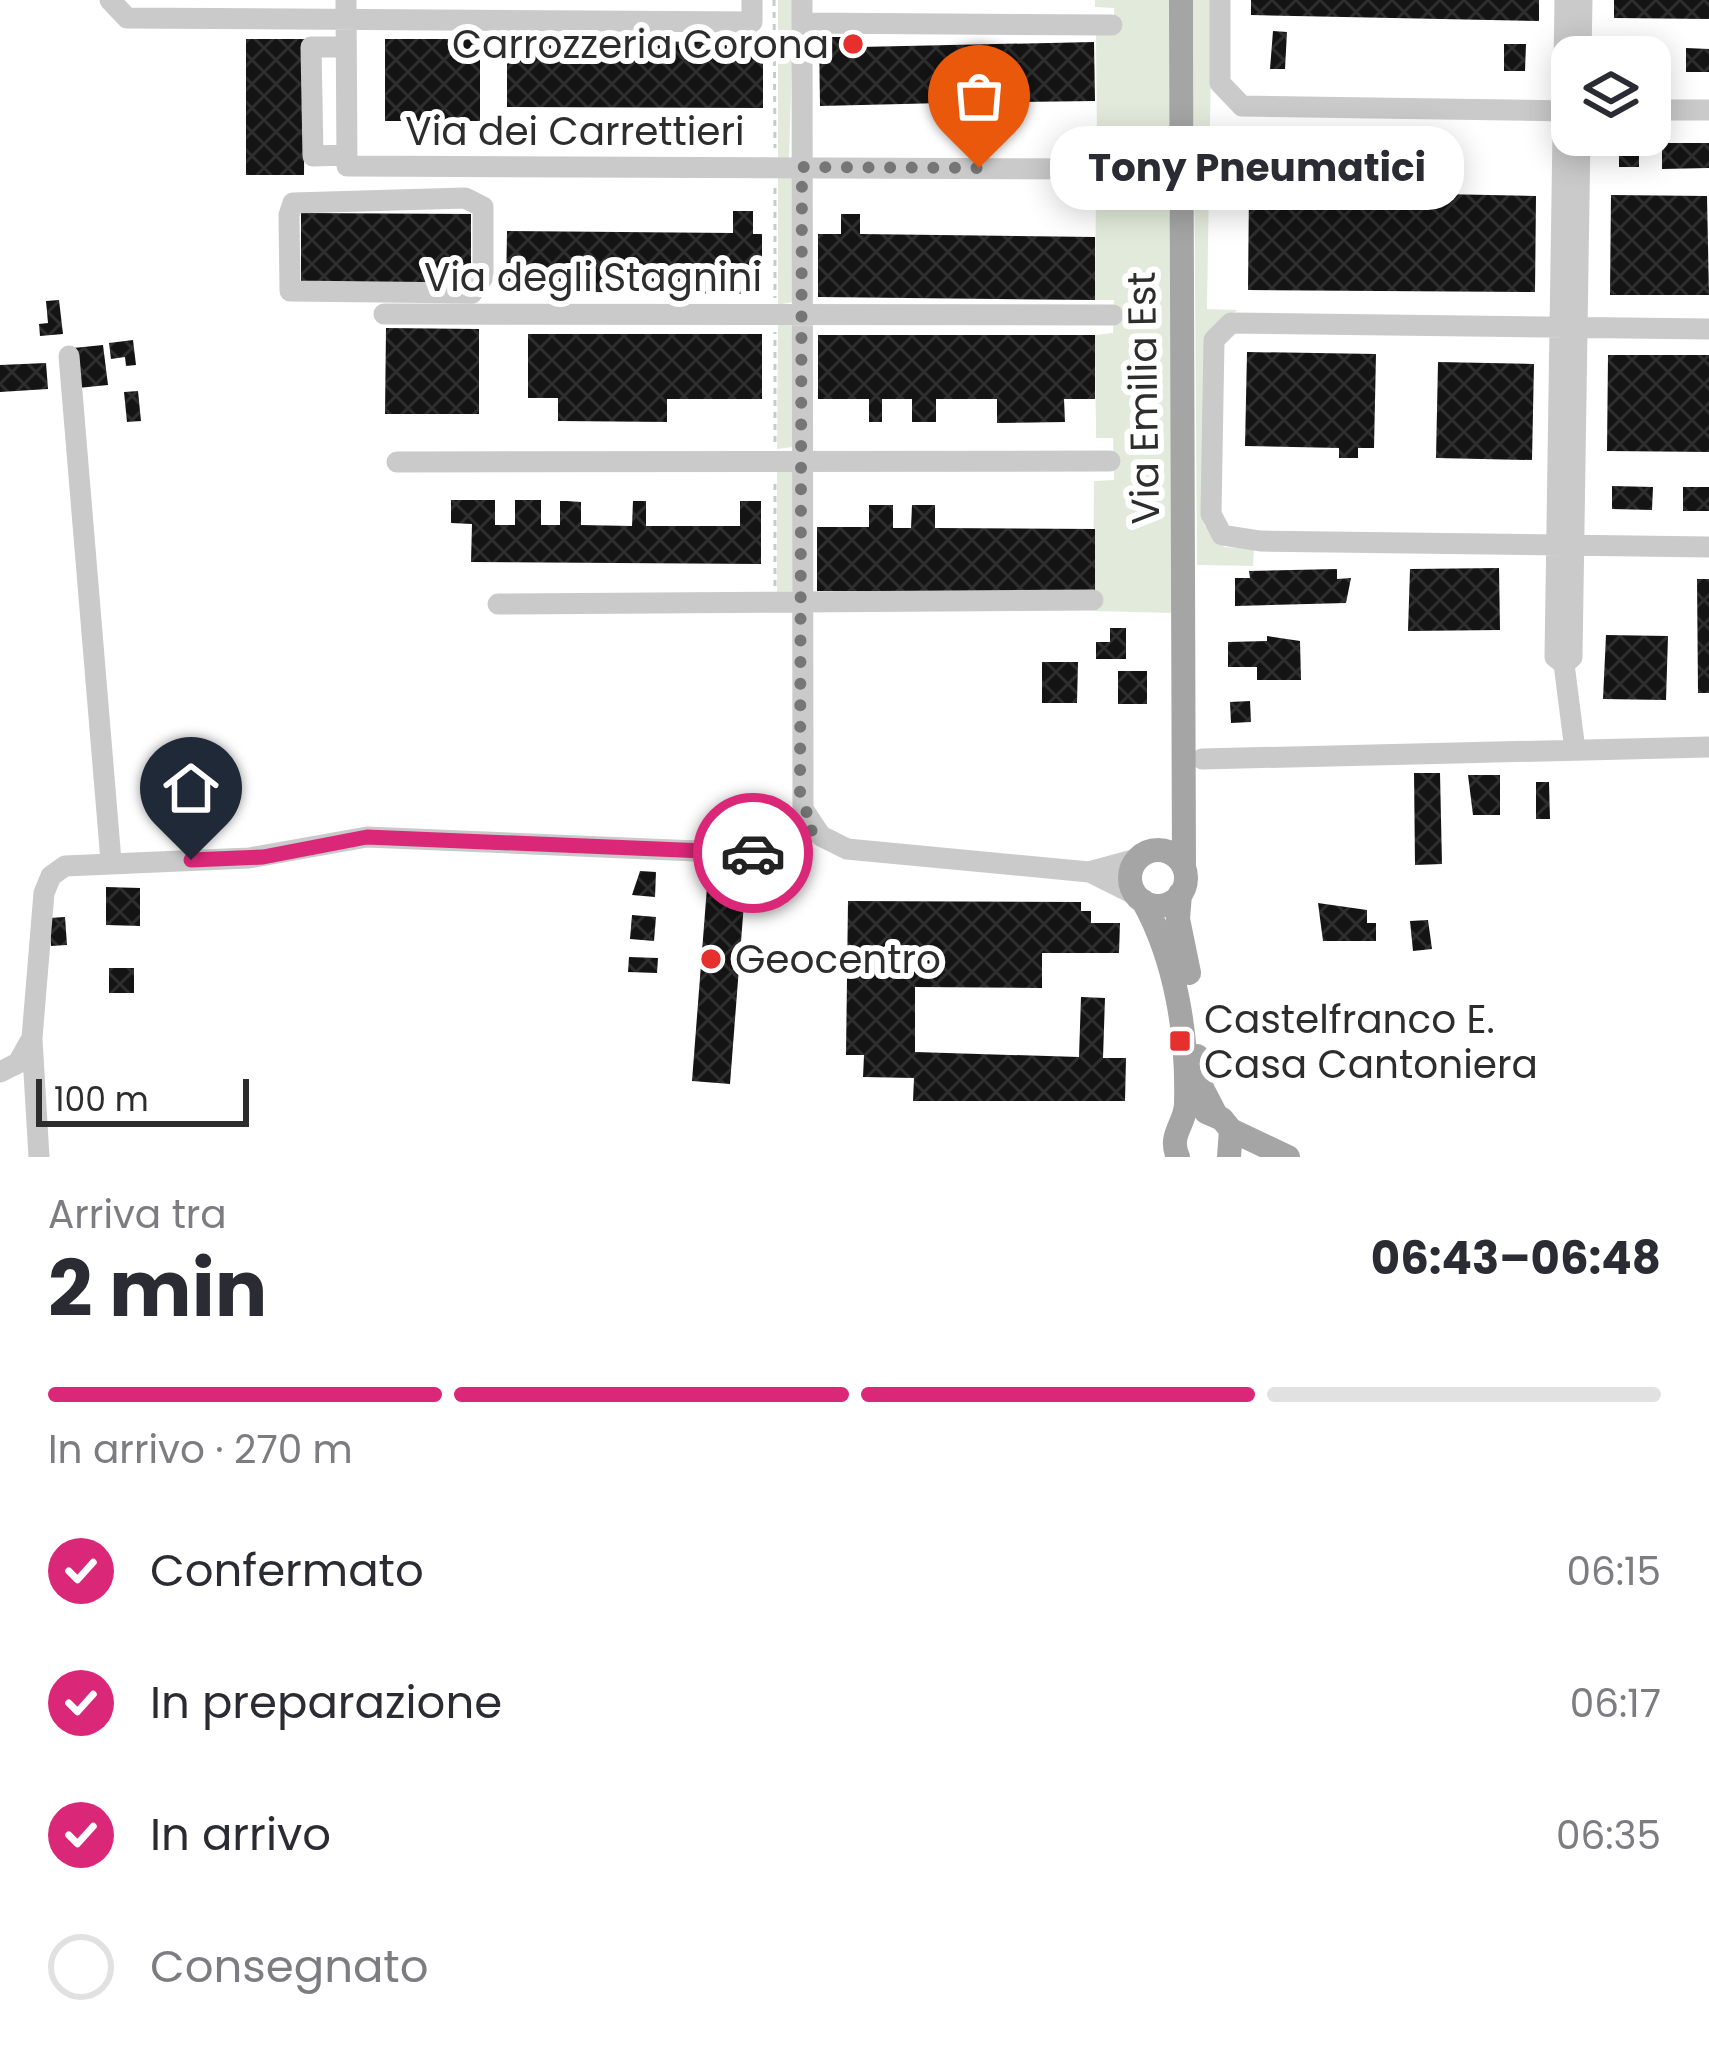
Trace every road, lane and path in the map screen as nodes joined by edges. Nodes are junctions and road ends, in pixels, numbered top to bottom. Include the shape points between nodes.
1 (110, 0) edge
2 (1181, 0) edge
3 (1220, 0) edge
4 (1565, 0) edge
5 (1582, 0) edge
6 (346, 10) edge
7 (485, 10) edge
8 (752, 11) edge
9 (802, 11) edge
10 (1112, 26) dead end
11 (1566, 36) edge
12 (1581, 36) edge
13 (346, 47) junction
14 (1671, 110) edge
15 (1709, 110) edge
16 (1551, 111) edge
17 (1568, 156) edge
18 (1579, 156) edge
19 (346, 160) junction
20 (393, 167) junction
21 (802, 167) junction
22 (1110, 170) dead end
23 (394, 200) junction
24 (802, 312) junction
25 (384, 314) dead end
26 (1113, 315) dead end
27 (1569, 326) junction
28 (1709, 329) edge
29 (69, 356) dead end
30 (802, 460) junction
31 (1110, 460) dead end
32 (397, 462) dead end
33 (1565, 544) junction
34 (1709, 547) edge
35 (1093, 600) dead end
36 (498, 604) dead end
37 (802, 604) junction
38 (1709, 747) edge
39 (1575, 750) junction
40 (1202, 758) dead end
41 (1184, 796) junction
42 (814, 829) junction
43 (1140, 857) junction
44 (111, 861) junction
45 (1089, 872) junction
46 (1182, 881) junction
47 (1140, 898) junction
48 (32, 1038) junction
49 (0, 1072) edge
50 (1182, 1121) junction
51 (1223, 1123) junction
52 (1177, 1156) edge
53 (39, 1157) edge
54 (1229, 1157) edge
55 (1288, 1157) edge

1 - 6 street via 127,18
2 - 41 main road, Via Emilia Est
3 - 16 street via 1220,82 1242,106
4 - 11 street
5 - 12 street
6 - 7 street
6 - 13 street
7 - 8 street
9 - 10 street
9 - 21 street
13 - 19 street
13 - 19 street via 311,47 313,156
14 - 15 street
17 - 27 street
18 - 27 street
19 - 20 street, Via dei Carrettieri
20 - 21 street, Via dei Carrettieri
20 - 23 street
21 - 22 street, Via dei Carrettieri
21 - 24 street
23 - 23 street via 293,203 290,291 477,289 479,201
24 - 25 street, Via degli Stagnini
24 - 26 street, Via degli Stagnini
24 - 30 street
27 - 28 street
27 - 33 street
27 - 33 street via 1244,321 1219,330 1212,361 1210,514 1222,536
29 - 44 street
30 - 31 street
30 - 32 street
30 - 37 street
33 - 34 street
33 - 39 street via 1555,657 1564,664
35 - 37 street
36 - 37 street
37 - 42 street via 800,797
38 - 39 street
39 - 40 street
41 - 43 main road
41 - 46 main road, Via Emilia Est
42 - 44 street via 767,854 367,837 249,858
42 - 45 street via 847,849
43 - 45 street
43 - 46 main road via 1167,852
43 - 47 main road via 1130,873
44 - 48 street via 65,866 51,876
45 - 47 street
46 - 47 main road via 1166,904
46 - 51 main road, Via Emilia Est via 1178,919 1198,1073
47 - 50 main road via 1173,970
48 - 49 street via 18,1063
48 - 53 street
50 - 51 main road via 1198,1112
50 - 52 main road via 1173,1141
51 - 54 main road, Via Emilia Est
51 - 55 main road

